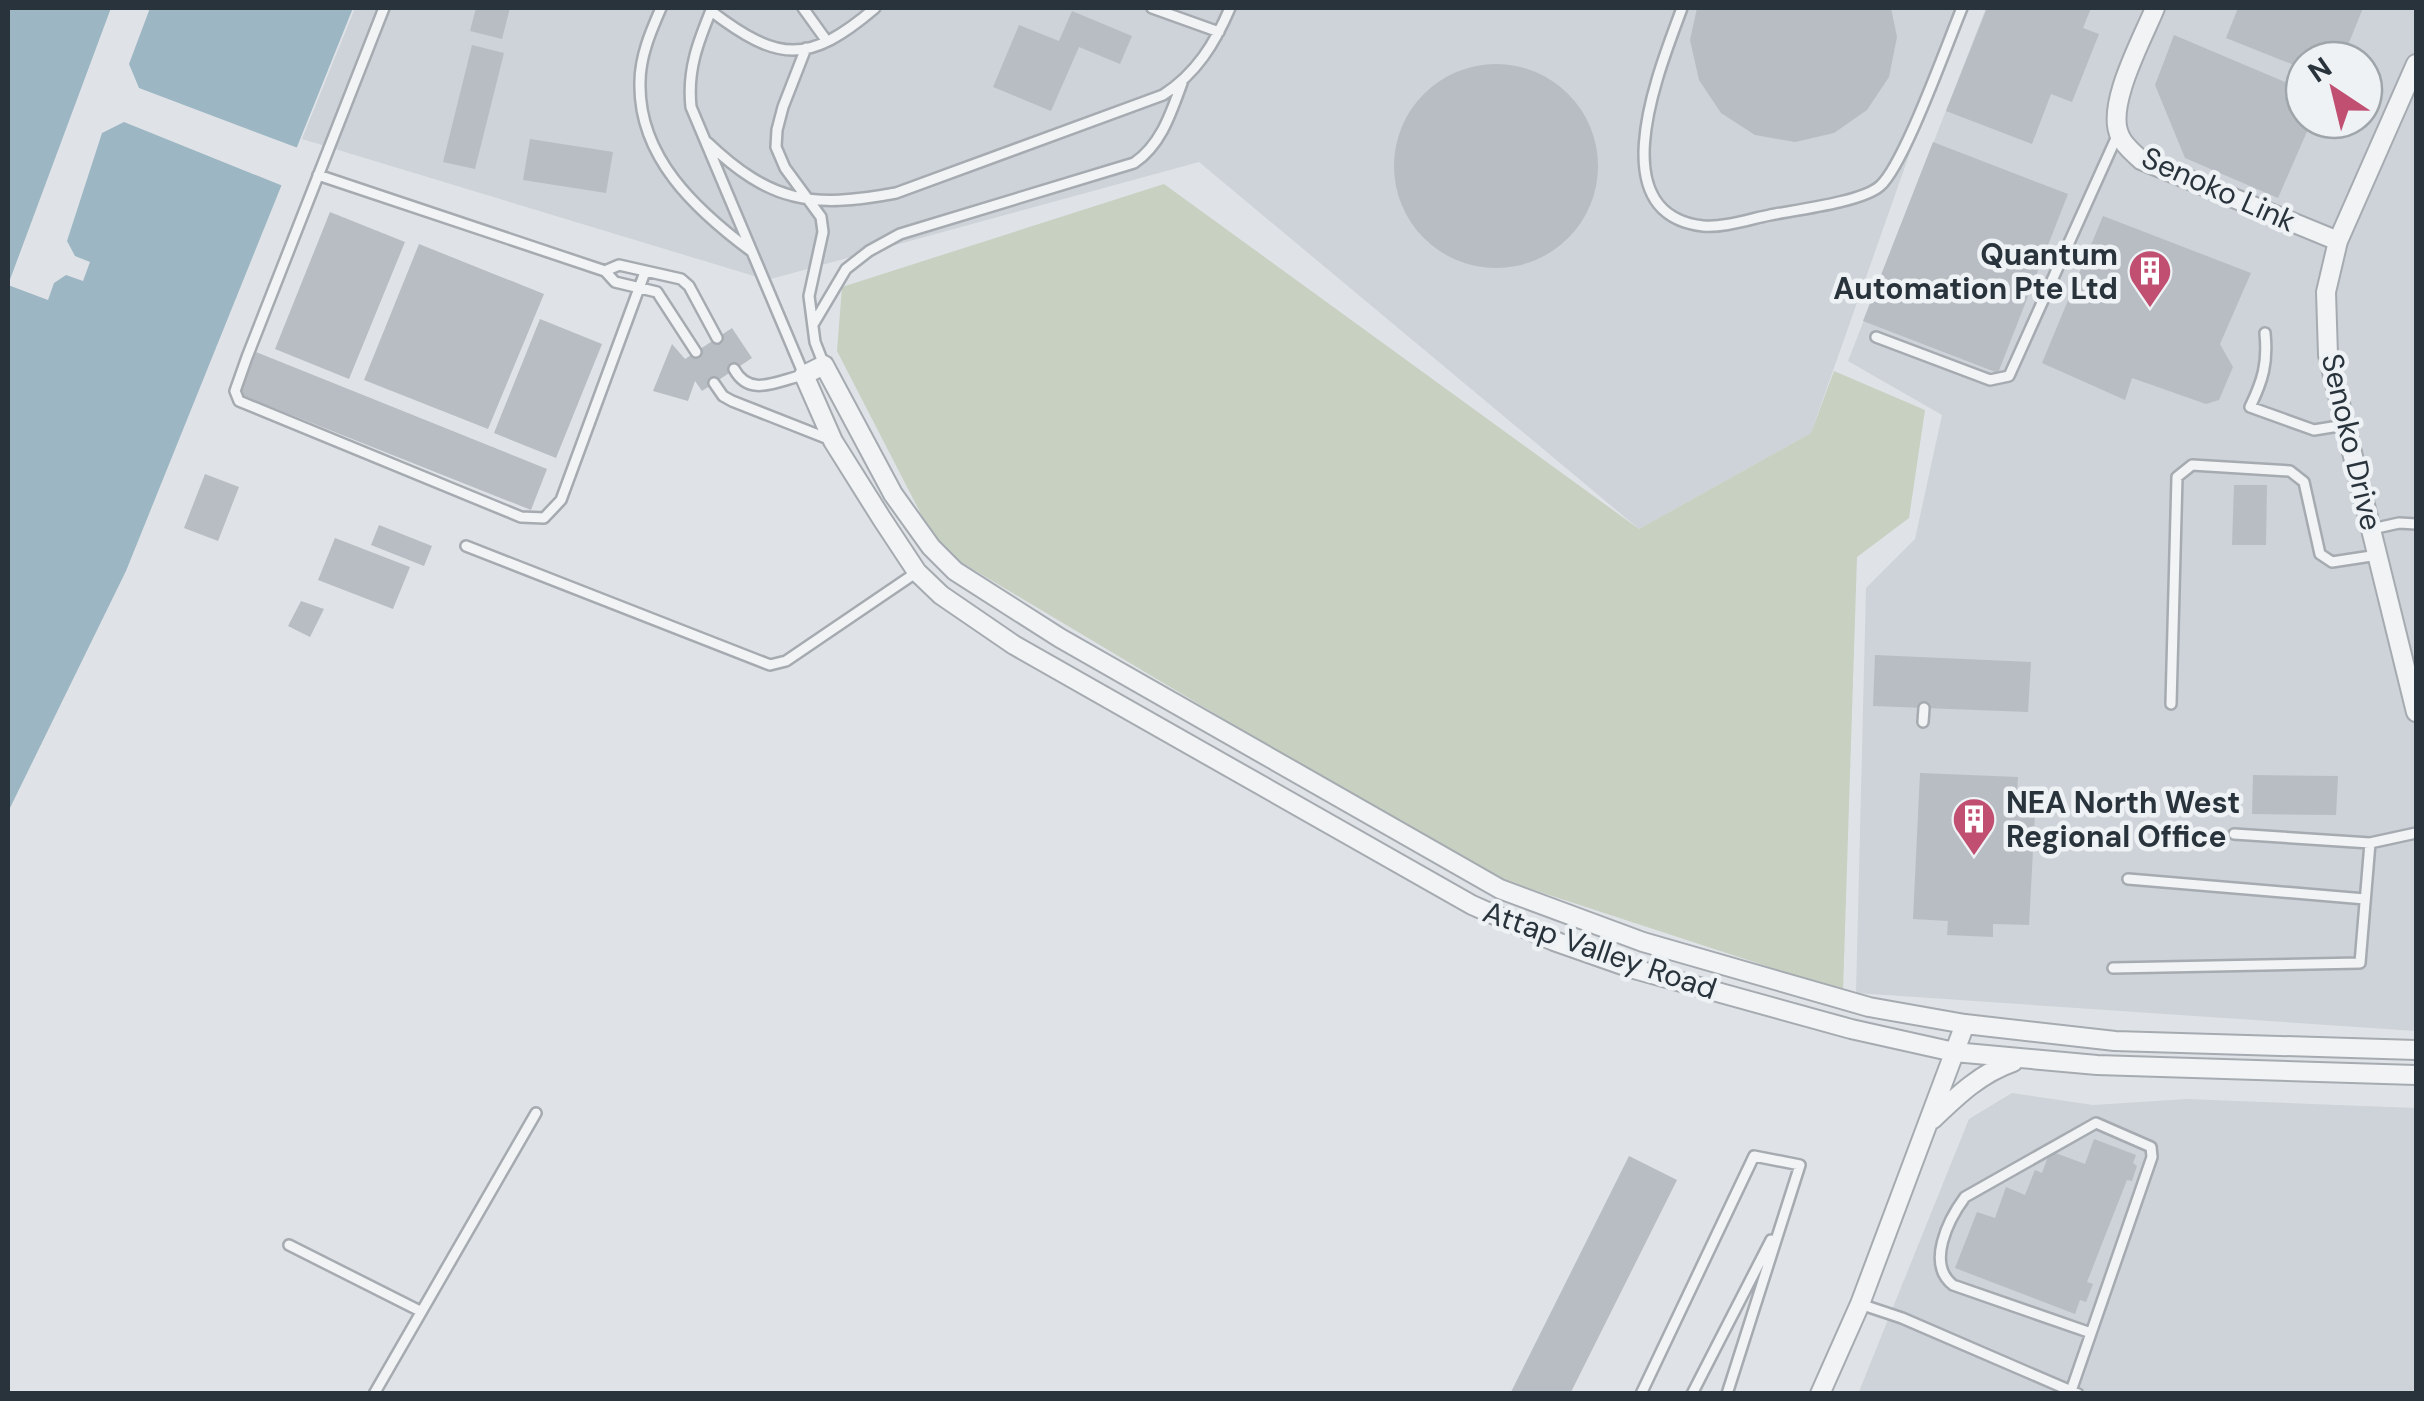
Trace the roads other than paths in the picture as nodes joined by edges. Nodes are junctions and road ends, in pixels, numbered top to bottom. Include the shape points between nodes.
1 (384, 8) edge
2 (661, 8) edge
3 (803, 8) edge
4 (875, 8) edge
5 (1152, 8) edge
6 (1230, 8) edge
7 (1682, 8) edge
8 (1962, 8) edge
9 (2154, 8) edge
10 (711, 9) edge
11 (1220, 32) junction
12 (826, 40) junction
13 (806, 48) junction
14 (2416, 64) edge
15 (1182, 83) junction
16 (2118, 134) junction
17 (707, 142) junction
18 (318, 176) junction
19 (809, 199) junction
20 (2338, 241) junction
21 (753, 253) junction
22 (605, 272) junction
23 (645, 272) junction
24 (639, 287) junction
25 (814, 323) junction
26 (2265, 333) dead end
27 (1876, 337) dead end
28 (717, 338) dead end
29 (696, 352) dead end
30 (824, 365) junction
31 (734, 369) dead end
32 (804, 375) junction
33 (714, 383) dead end
34 (2346, 425) junction
35 (833, 441) junction
36 (2416, 524) edge
37 (2372, 530) junction
38 (466, 546) dead end
39 (2378, 555) junction
40 (917, 572) junction
41 (2171, 704) dead end
42 (1924, 708) dead end
43 (2416, 712) edge
44 (1923, 722) dead end
45 (2234, 834) dead end
46 (2416, 834) edge
47 (2370, 843) junction
48 (2128, 879) dead end
49 (2366, 898) junction
50 (1643, 942) junction
51 (2113, 968) dead end
52 (1634, 969) junction
53 (1869, 1007) junction
54 (1965, 1024) junction
55 (1862, 1032) junction
56 (2416, 1050) edge
57 (1954, 1052) junction
58 (2022, 1060) junction
59 (2416, 1074) edge
60 (536, 1113) dead end
61 (1930, 1122) junction
62 (1784, 1216) junction
63 (289, 1245) dead end
64 (1860, 1304) junction
65 (420, 1312) junction
66 (2091, 1333) junction
67 (2075, 1392) edge
68 (374, 1394) edge
69 (1642, 1394) edge
70 (1692, 1394) edge
71 (1728, 1394) edge
72 (1820, 1394) edge

1 - 18 lane
2 - 21 lane via 640,80 650,139 691,201
3 - 12 lane
4 - 12 lane
5 - 11 lane
6 - 11 lane
7 - 8 lane via 1649,97 1644,148 1650,195 1671,218 1706,226 1879,188 1898,161
9 - 16 street, Senoko Link via 2116,104
10 - 13 lane via 746,38 774,50
10 - 17 lane via 688,80 691,108
11 - 15 lane
12 - 13 lane
13 - 19 lane via 776,147
14 - 20 street, Senoko Drive
15 - 19 lane via 914,188 860,200
15 - 25 lane via 1148,154 900,234 846,269
16 - 20 street, Senoko Link via 2141,160
16 - 27 lane via 2009,376 1990,380
17 - 19 lane via 762,187
17 - 21 lane
18 - 22 lane
18 - 24 lane via 235,391 245,406 521,517 544,518 560,500
19 - 25 lane via 823,232 809,296
20 - 34 street, Senoko Drive via 2326,292 2328,355
21 - 32 lane
22 - 23 lane via 618,265
22 - 24 lane via 615,282
23 - 24 lane
23 - 28 lane via 686,283
24 - 29 lane via 662,296
25 - 30 lane
26 - 34 lane via 2268,362 2250,407 2314,430
30 - 32 street
30 - 50 street, Attap Valley Road via 893,494 955,571 1500,889
31 - 32 lane via 753,387
32 - 35 street, Attap Valley Road
33 - 35 lane via 732,402
34 - 37 street, Senoko Drive
35 - 40 street, Attap Valley Road
36 - 37 lane
37 - 39 street, Senoko Drive
38 - 40 lane via 770,666
39 - 41 lane via 2326,560 2304,482 2290,471 2192,465 2182,471
39 - 43 street, Senoko Drive
40 - 52 street, Attap Valley Road via 1014,645 1472,905
42 - 44 lane
45 - 47 lane
46 - 47 lane
47 - 49 lane
48 - 49 lane
49 - 51 lane via 2360,963
50 - 52 street
50 - 53 street, Attap Valley Road
52 - 55 street, Attap Valley Road
53 - 54 street, Attap Valley Road
53 - 55 lane
54 - 56 street, Attap Valley Road via 2116,1041
54 - 57 street
55 - 57 street, Attap Valley Road
57 - 58 street, Attap Valley Road
57 - 61 street
58 - 59 street, Attap Valley Road
58 - 61 street via 1992,1070
60 - 65 lane
61 - 64 street
62 - 69 lane via 1800,1165 1754,1156
62 - 70 lane
62 - 71 lane
63 - 65 lane
64 - 67 lane
64 - 72 street
65 - 68 lane
66 - 66 lane via 2152,1156 2151,1146 2096,1122 1965,1198 1938,1258 1954,1285
66 - 67 lane

